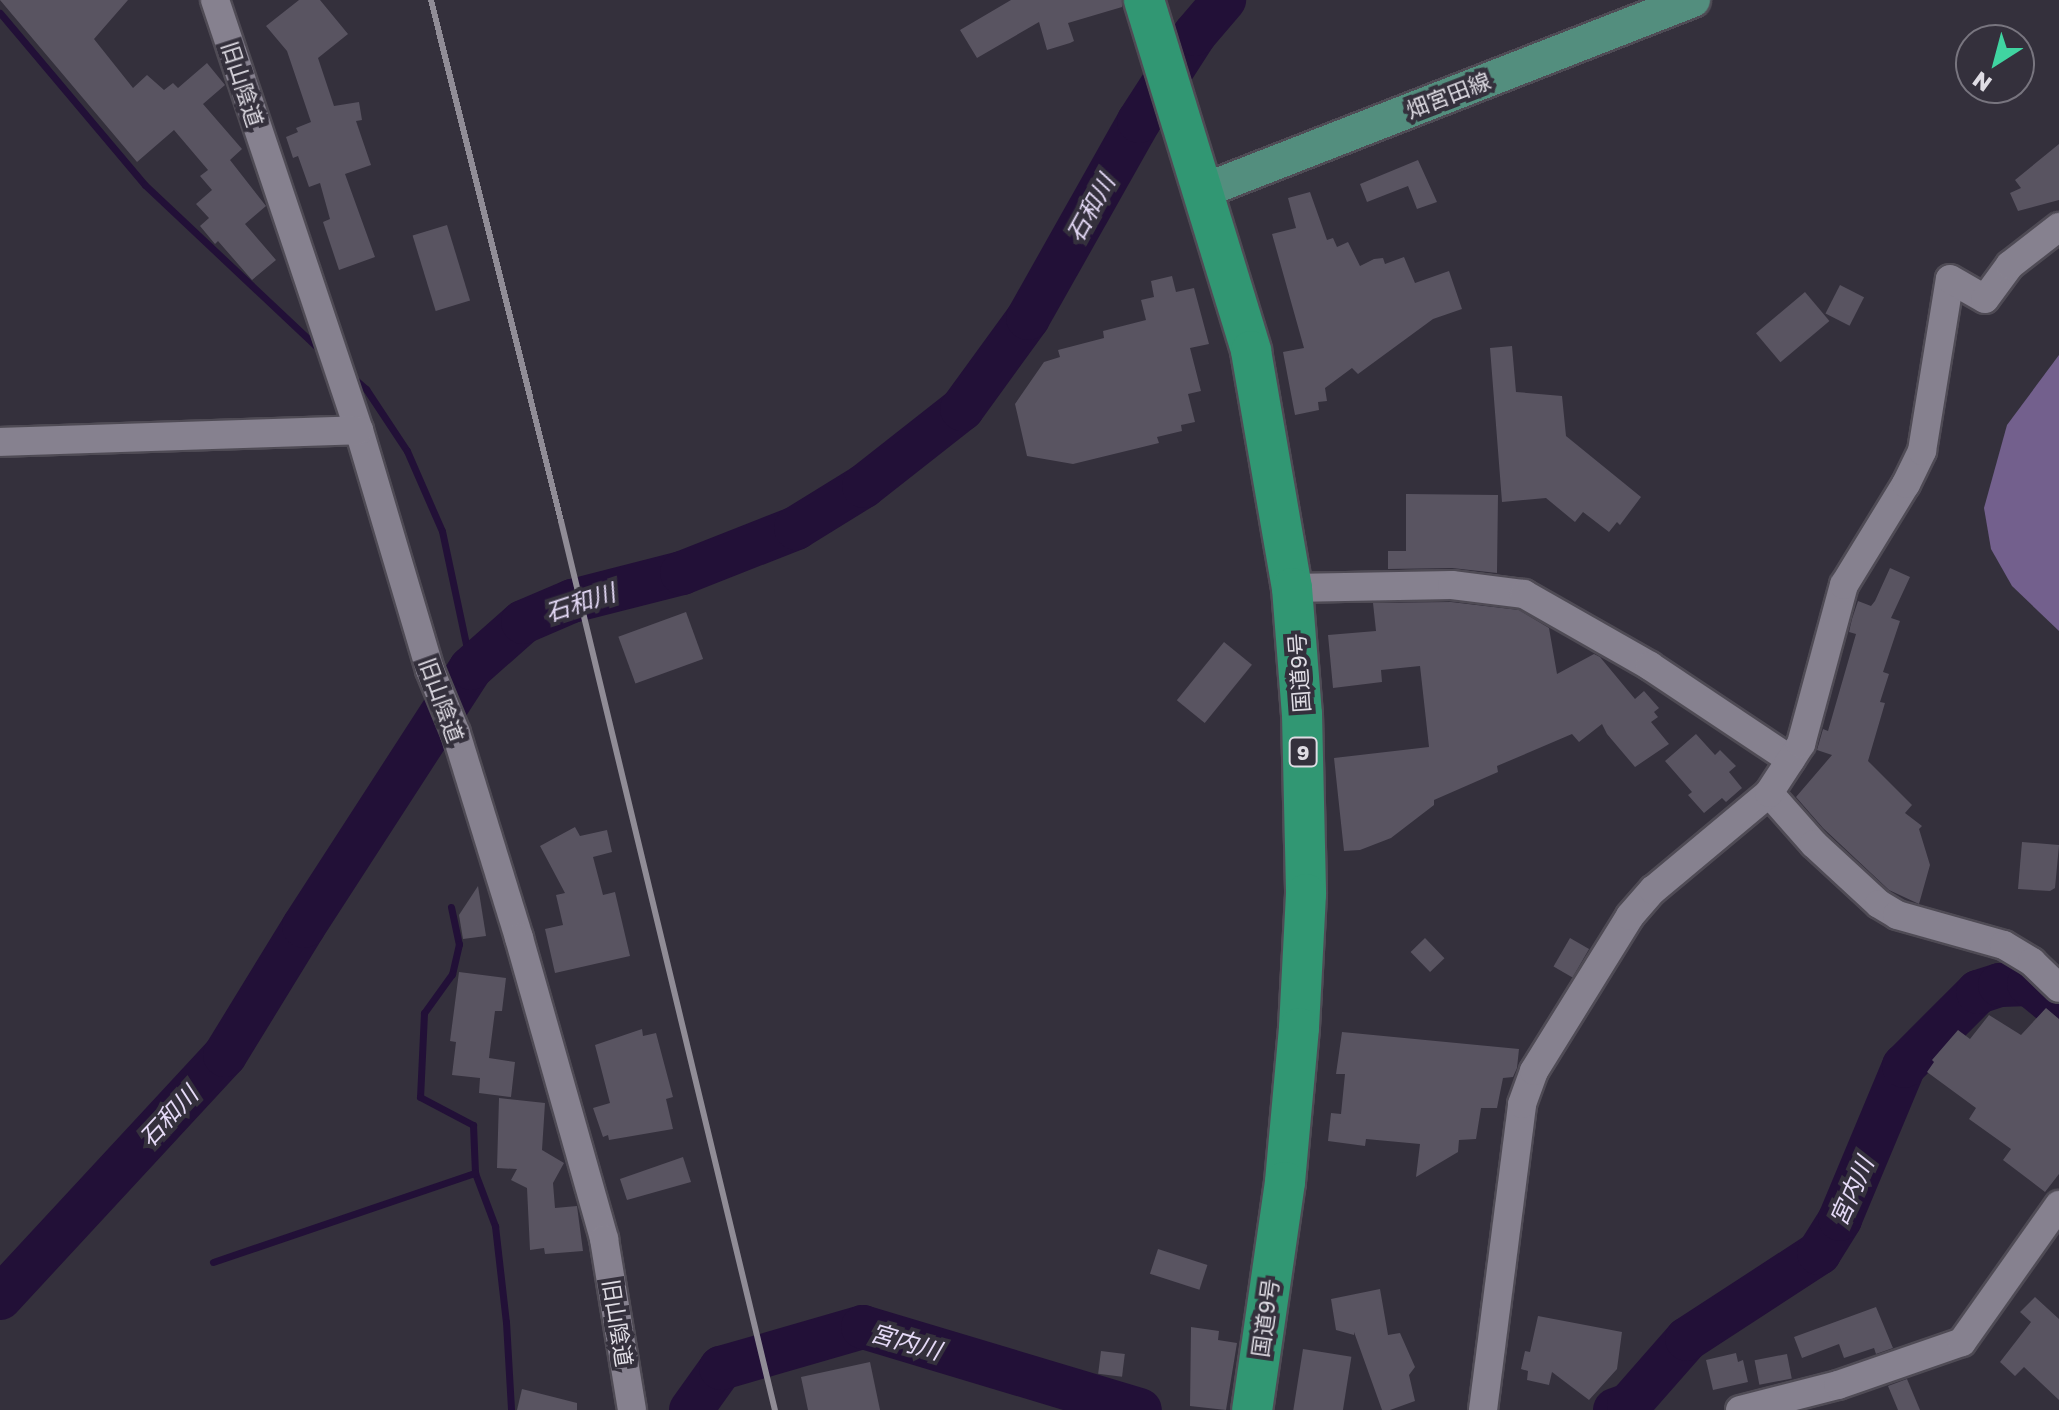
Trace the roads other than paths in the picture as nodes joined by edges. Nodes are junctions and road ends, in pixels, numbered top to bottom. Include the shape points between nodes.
1 (215, 0) edge
2 (1144, 0) edge
3 (1693, 0) edge
4 (1203, 191) junction
5 (2059, 227) edge
6 (359, 430) junction
7 (0, 442) edge
8 (1292, 588) junction
9 (1791, 760) junction
10 (1769, 793) junction
11 (2059, 988) edge
12 (2059, 1205) edge
13 (632, 1410) edge
14 (1252, 1410) edge
15 (1483, 1410) edge
16 (1740, 1410) edge

1 - 6 street, 旧山陰道
2 - 4 highway, 国道9号 / 9
3 - 4 main road, 畑宮田線
4 - 8 highway, 国道9号 / 9 via 1251,351
5 - 9 street via 2010,265 1985,299 1950,279 1922,451 1844,585 1820,684
6 - 7 street
6 - 13 street, 旧山陰道 via 430,670 456,733 519,938 604,1239
8 - 9 street via 1452,585 1524,594 1650,666
8 - 14 highway, 国道9号 / 9 via 1302,714 1306,894 1285,1182
9 - 10 street
10 - 11 street via 1879,904 1897,915 2004,945
10 - 15 street via 1653,890 1630,916 1534,1071 1522,1104
12 - 16 street via 1962,1342 1838,1385

